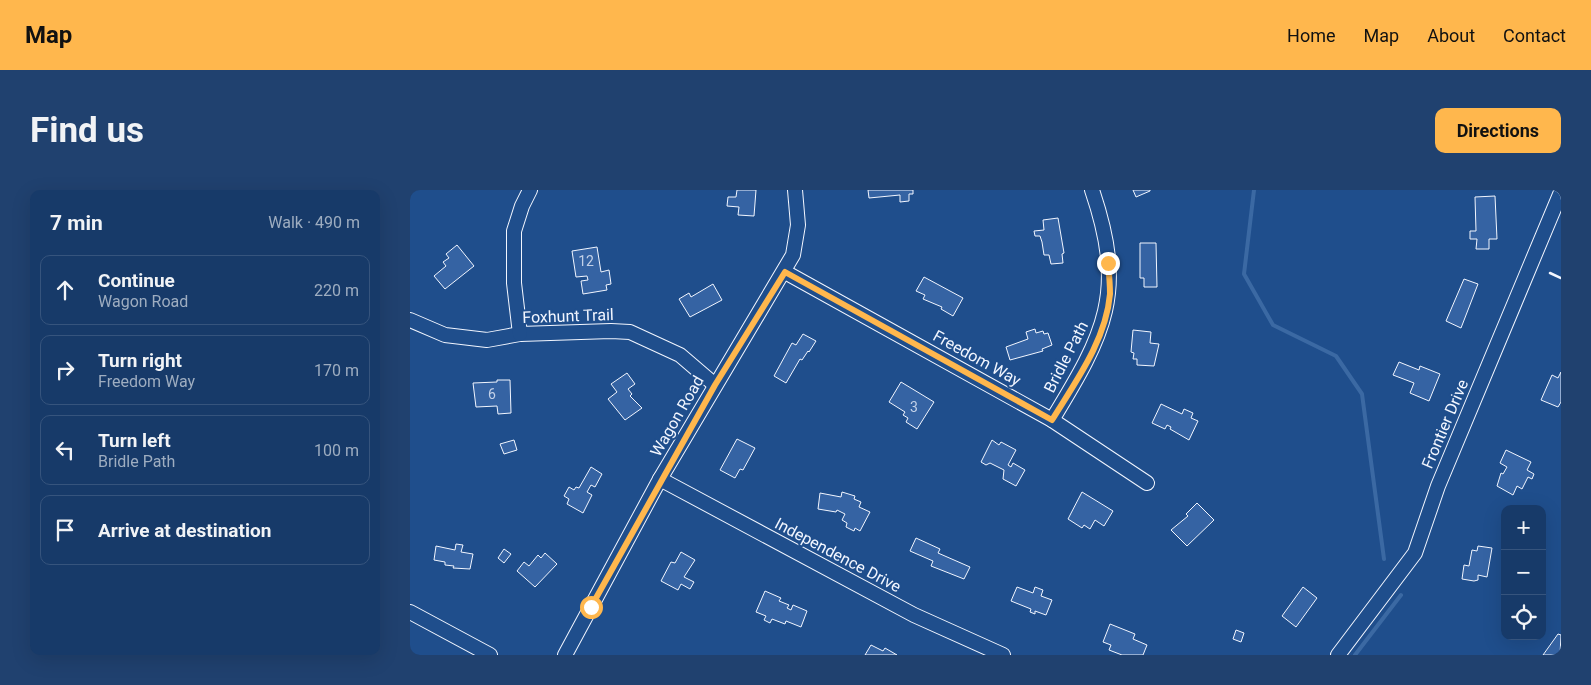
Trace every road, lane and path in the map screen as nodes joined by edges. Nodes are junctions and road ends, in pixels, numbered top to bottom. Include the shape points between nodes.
1 (530, 190) edge
2 (795, 190) edge
3 (1092, 190) edge
4 (1561, 192) edge
5 (785, 272) junction
6 (410, 320) edge
7 (520, 334) junction
8 (715, 385) junction
9 (1052, 420) junction
10 (660, 479) junction
11 (1147, 483) dead end
12 (410, 612) edge
13 (490, 655) edge
14 (565, 655) edge
15 (1002, 655) edge
16 (1338, 655) edge

1 - 7 street via 514,231 514,283
2 - 5 street, Wagon Road via 798,232
3 - 9 street, Bridle Path via 1104,240 1110,294 1104,323 1093,351
4 - 16 street, Frontier Drive via 1438,486 1415,553
5 - 8 street, Wagon Road
5 - 9 street, Freedom Way
6 - 7 street, Foxhunt Trail via 445,335 464,338 487,340
7 - 8 street, Foxhunt Trail via 630,332 680,355
8 - 10 street, Wagon Road
9 - 11 street, Freedom Way
10 - 14 street, Wagon Road
10 - 15 street, Independence Drive via 914,615
12 - 13 street

